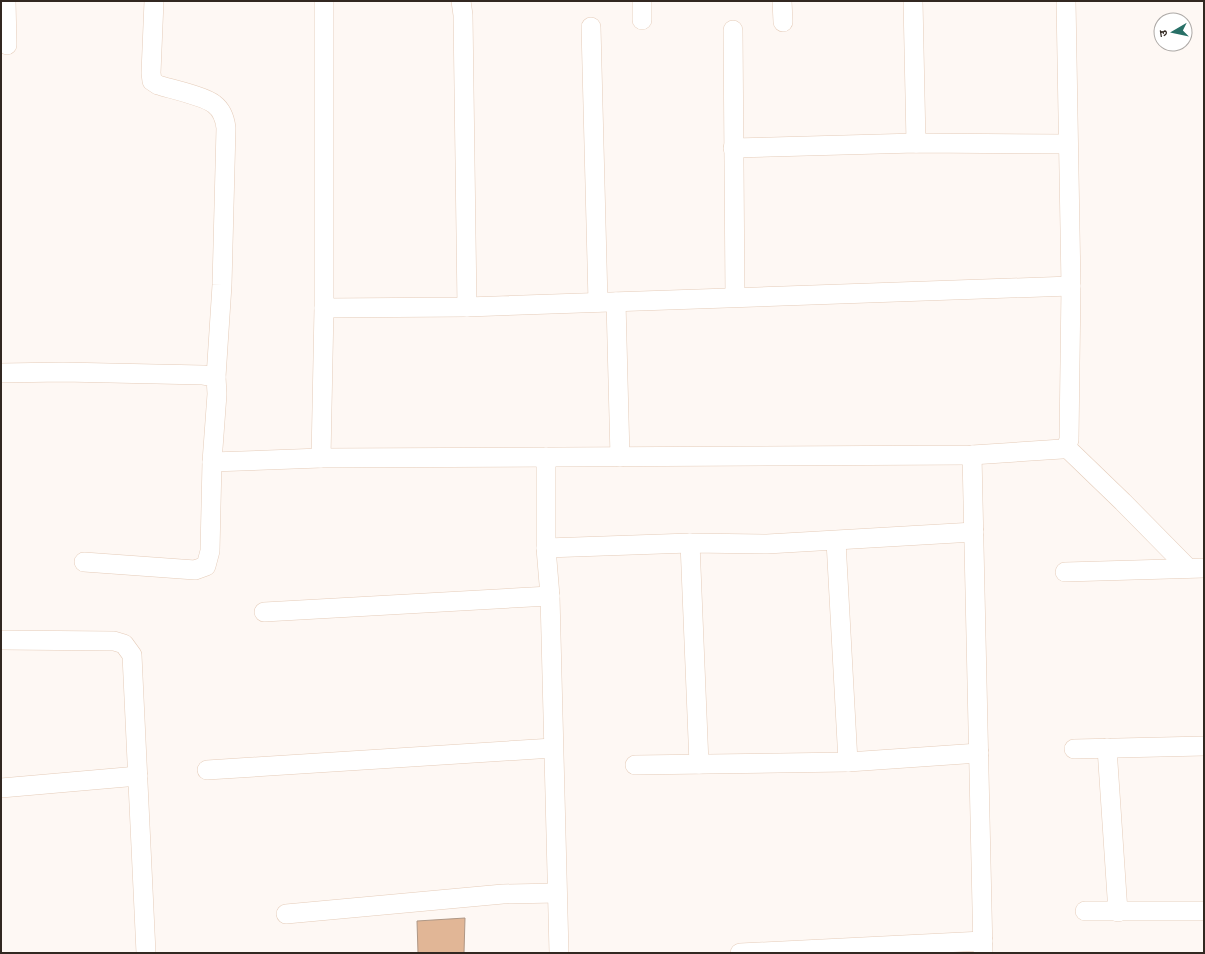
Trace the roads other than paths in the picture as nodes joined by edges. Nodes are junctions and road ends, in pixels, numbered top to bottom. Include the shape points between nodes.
1 (6, 1) edge
2 (154, 1) edge
3 (324, 1) edge
4 (461, 1) edge
5 (642, 1) edge
6 (782, 1) edge
7 (913, 1) edge
8 (1066, 1) edge
9 (642, 20) dead end
10 (784, 22) dead end
11 (591, 27) dead end
12 (733, 30) dead end
13 (7, 45) dead end
14 (916, 143) junction
15 (1068, 144) junction
16 (733, 148) junction
17 (1071, 286) junction
18 (735, 298) junction
19 (607, 302) junction
20 (467, 307) junction
21 (324, 308) junction
22 (1, 373) edge
23 (216, 377) junction
24 (1066, 447) junction
25 (972, 454) junction
26 (620, 456) junction
27 (546, 457) junction
28 (321, 458) junction
29 (212, 462) junction
30 (974, 532) junction
31 (836, 541) junction
32 (690, 543) junction
33 (546, 548) junction
34 (84, 562) dead end
35 (1196, 568) edge
36 (1065, 572) dead end
37 (550, 596) junction
38 (264, 612) dead end
39 (1, 640) edge
40 (1204, 746) edge
41 (553, 748) junction
42 (1107, 748) junction
43 (1074, 749) dead end
44 (979, 753) junction
45 (848, 762) junction
46 (699, 764) junction
47 (635, 765) dead end
48 (207, 770) dead end
49 (138, 776) junction
50 (1, 788) edge
51 (558, 893) junction
52 (1085, 911) dead end
53 (1204, 911) edge
54 (1118, 912) junction
55 (286, 914) dead end
56 (983, 947) edge
57 (146, 953) edge
58 (559, 953) edge
59 (740, 953) edge

1 - 13 street
2 - 23 street via 152,81 215,104 221,111 226,128 222,285
3 - 21 street
4 - 20 street
5 - 9 street
6 - 10 street
7 - 14 street
8 - 15 street
11 - 19 street
12 - 16 street
14 - 15 street
14 - 16 street
15 - 17 street
16 - 18 street
17 - 18 street
17 - 24 street via 1069,440
18 - 19 street
19 - 20 street
19 - 26 street
20 - 21 street
21 - 28 street
22 - 23 street via 64,372
23 - 29 street via 218,394
24 - 25 street
24 - 35 street
25 - 26 street
25 - 30 street
26 - 27 street
27 - 28 street
27 - 33 street
28 - 29 street
29 - 34 street via 210,551 206,566 195,570
30 - 31 street
30 - 44 street
31 - 32 street via 767,544
31 - 45 street
32 - 33 street
32 - 46 street
33 - 37 street
35 - 36 street
37 - 38 street
37 - 41 street
39 - 49 street via 114,641 124,644 132,655
40 - 42 street
41 - 48 street
41 - 51 street
42 - 43 street
42 - 54 street
44 - 45 street
44 - 56 street
45 - 46 street
46 - 47 street
49 - 50 street
49 - 57 street
51 - 55 street via 503,894
51 - 58 street
52 - 54 street
53 - 54 street
56 - 59 street

